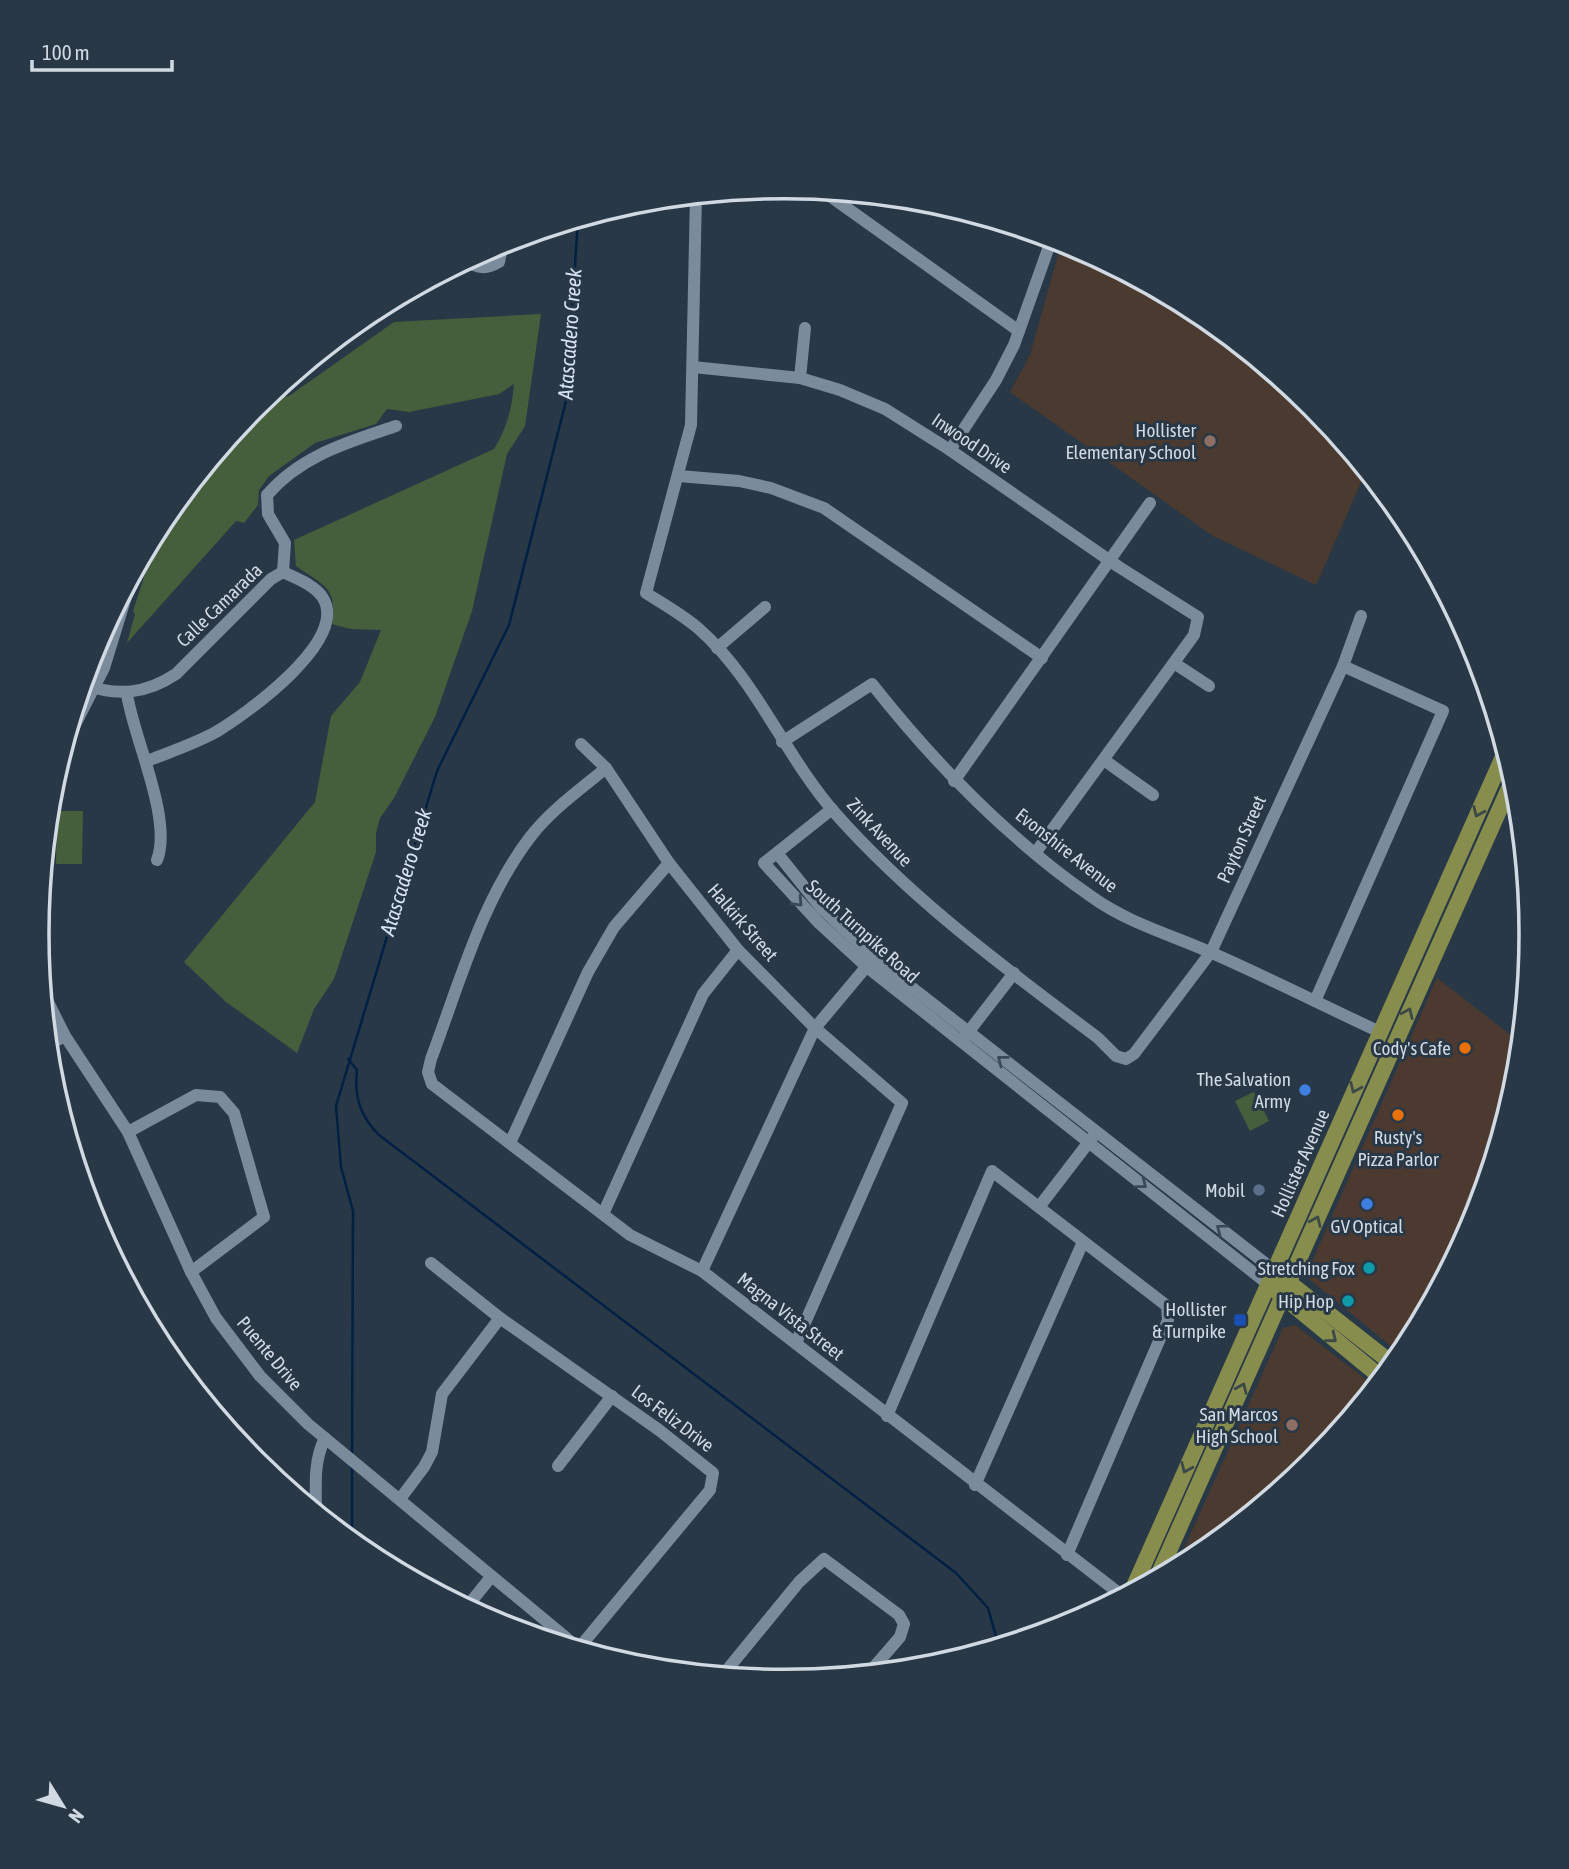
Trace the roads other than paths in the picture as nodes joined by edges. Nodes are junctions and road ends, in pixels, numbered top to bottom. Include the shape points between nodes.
1 (838, 201) edge
2 (696, 204) edge
3 (1048, 248) edge
4 (500, 256) edge
5 (477, 267) edge
6 (805, 328) dead end
7 (1019, 331) junction
8 (693, 367) junction
9 (800, 378) junction
10 (396, 426) dead end
11 (950, 450) junction
12 (679, 476) junction
13 (1150, 503) dead end
14 (1110, 561) junction
15 (283, 572) junction
16 (765, 607) dead end
17 (1211, 612) dead end
18 (1361, 616) dead end
19 (1199, 619) junction
20 (118, 624) edge
21 (109, 644) edge
22 (112, 645) junction
23 (717, 648) junction
24 (1042, 658) junction
25 (1174, 663) junction
26 (1343, 666) junction
27 (100, 667) edge
28 (1209, 686) dead end
29 (92, 687) edge
30 (127, 694) junction
31 (782, 742) junction
32 (581, 744) dead end
33 (1104, 760) junction
34 (147, 761) junction
35 (1500, 764) edge
36 (606, 768) junction
37 (954, 781) junction
38 (1506, 794) edge
39 (1153, 795) dead end
40 (832, 809) junction
41 (1036, 852) junction
42 (157, 860) dead end
43 (669, 863) junction
44 (738, 950) junction
45 (1212, 952) junction
46 (870, 963) junction
47 (1014, 973) junction
48 (1315, 1001) junction
49 (54, 1013) edge
50 (815, 1028) junction
51 (1380, 1032) junction
52 (65, 1036) junction
53 (964, 1037) junction
54 (57, 1040) edge
55 (1126, 1059) joint
56 (128, 1132) junction
57 (1092, 1137) junction
58 (510, 1143) junction
59 (1039, 1207) junction
60 (603, 1214) junction
61 (1083, 1242) junction
62 (431, 1263) dead end
63 (702, 1271) junction
64 (191, 1272) junction
65 (1272, 1277) junction
66 (1285, 1290) junction
67 (500, 1318) junction
68 (796, 1343) junction
69 (1385, 1359) edge
70 (1375, 1372) edge
71 (612, 1396) junction
72 (887, 1416) junction
73 (326, 1438) junction
74 (558, 1466) dead end
75 (975, 1485) junction
76 (400, 1499) junction
77 (316, 1500) edge
78 (1067, 1555) junction
79 (1163, 1564) edge
80 (491, 1577) junction
81 (1136, 1580) edge
82 (1116, 1591) edge
83 (472, 1600) edge
84 (564, 1636) edge
85 (585, 1642) edge
86 (876, 1664) edge
87 (729, 1667) edge

1 - 7 street
2 - 8 street
3 - 7 street
4 - 5 street via 492,267
6 - 9 street
7 - 11 street via 996,380
8 - 9 street, Inwood Drive
8 - 12 street via 691,425
9 - 11 street, Inwood Drive via 885,409
10 - 15 street, Calle Camarada via 322,452 267,495 268,514 285,543
11 - 14 street, Inwood Drive
12 - 23 street, Zink Avenue via 646,593 698,628
12 - 24 street via 771,488 824,508
13 - 14 street
14 - 19 street, Inwood Drive
14 - 24 street
15 - 30 street, Calle Camarada via 176,674
15 - 34 street via 324,599 326,616 314,648 240,717
16 - 23 street
17 - 19 street
18 - 26 street, Payton Street
19 - 25 street via 1194,635
20 - 22 street
21 - 22 street
22 - 27 street
23 - 31 street, Zink Avenue via 743,679
24 - 37 street
25 - 28 street
25 - 33 street
26 - 45 street, Payton Street
26 - 48 street via 1443,711
29 - 30 street
30 - 34 street
31 - 37 street, Evonshire Avenue via 873,680
31 - 40 street, Zink Avenue
32 - 36 street, Halkirk Street
33 - 39 street
33 - 41 street
34 - 42 street via 162,849
35 -> 51 main road, Hollister Avenue
36 - 43 street, Halkirk Street
36 - 58 street, Magna Vista Street via 532,834 514,861 482,924 431,1059 429,1077 438,1089
37 - 41 street, Evonshire Avenue
66 -> 38 main road, Hollister Avenue
40 - 46 street, South Turnpike Road via 764,863 818,922
40 - 47 street, Zink Avenue via 903,885
41 - 45 street, Evonshire Avenue via 1093,898
43 - 44 street, Halkirk Street
43 - 58 street via 614,928 595,961
44 - 50 street, Halkirk Street
44 - 60 street via 703,994
45 - 48 street, Evonshire Avenue
45 - 55 street, Payton Street
46 - 50 street
46 - 53 street, South Turnpike Road
47 - 53 street
47 - 55 street, Zink Avenue via 1116,1056
48 - 51 street, Evonshire Avenue
49 - 52 street, Puente Drive
50 - 63 street
50 - 68 street, Halkirk Street via 902,1103
51 -> 65 main road, Hollister Avenue
52 - 54 street
52 - 56 street, Puente Drive
53 - 57 street, South Turnpike Road
56 - 64 street, Puente Drive
56 - 64 street via 197,1095 220,1097 234,1113 264,1217
57 - 59 street
57 - 65 street, South Turnpike Road
58 - 60 street, Magna Vista Street
59 - 61 street
59 - 72 street via 992,1171
60 - 63 street, Magna Vista Street via 630,1235
61 - 75 street
61 - 78 street via 1167,1306 1168,1314
62 - 67 street, Los Feliz Drive
63 - 68 street, Magna Vista Street
64 - 73 street, Puente Drive via 216,1318 260,1376
65 - 66 main road, South Turnpike Road
65 -> 81 main road, Hollister Avenue
66 - 69 main road, South Turnpike Road
66 -> 70 main road, South Turnpike Road
79 -> 66 main road, Hollister Avenue
67 - 71 street, Los Feliz Drive
67 - 76 street via 442,1394 432,1452
68 - 72 street, Magna Vista Street
71 - 74 street
71 - 85 street, Los Feliz Drive via 707,1466 719,1480
72 - 75 street, Magna Vista Street
73 - 76 street, Puente Drive
73 - 77 street via 319,1451
75 - 78 street, Magna Vista Street
76 - 80 street, Puente Drive
78 - 82 street, Magna Vista Street
80 - 83 street
80 - 84 street, Puente Drive
86 - 87 street via 907,1623 823,1554

